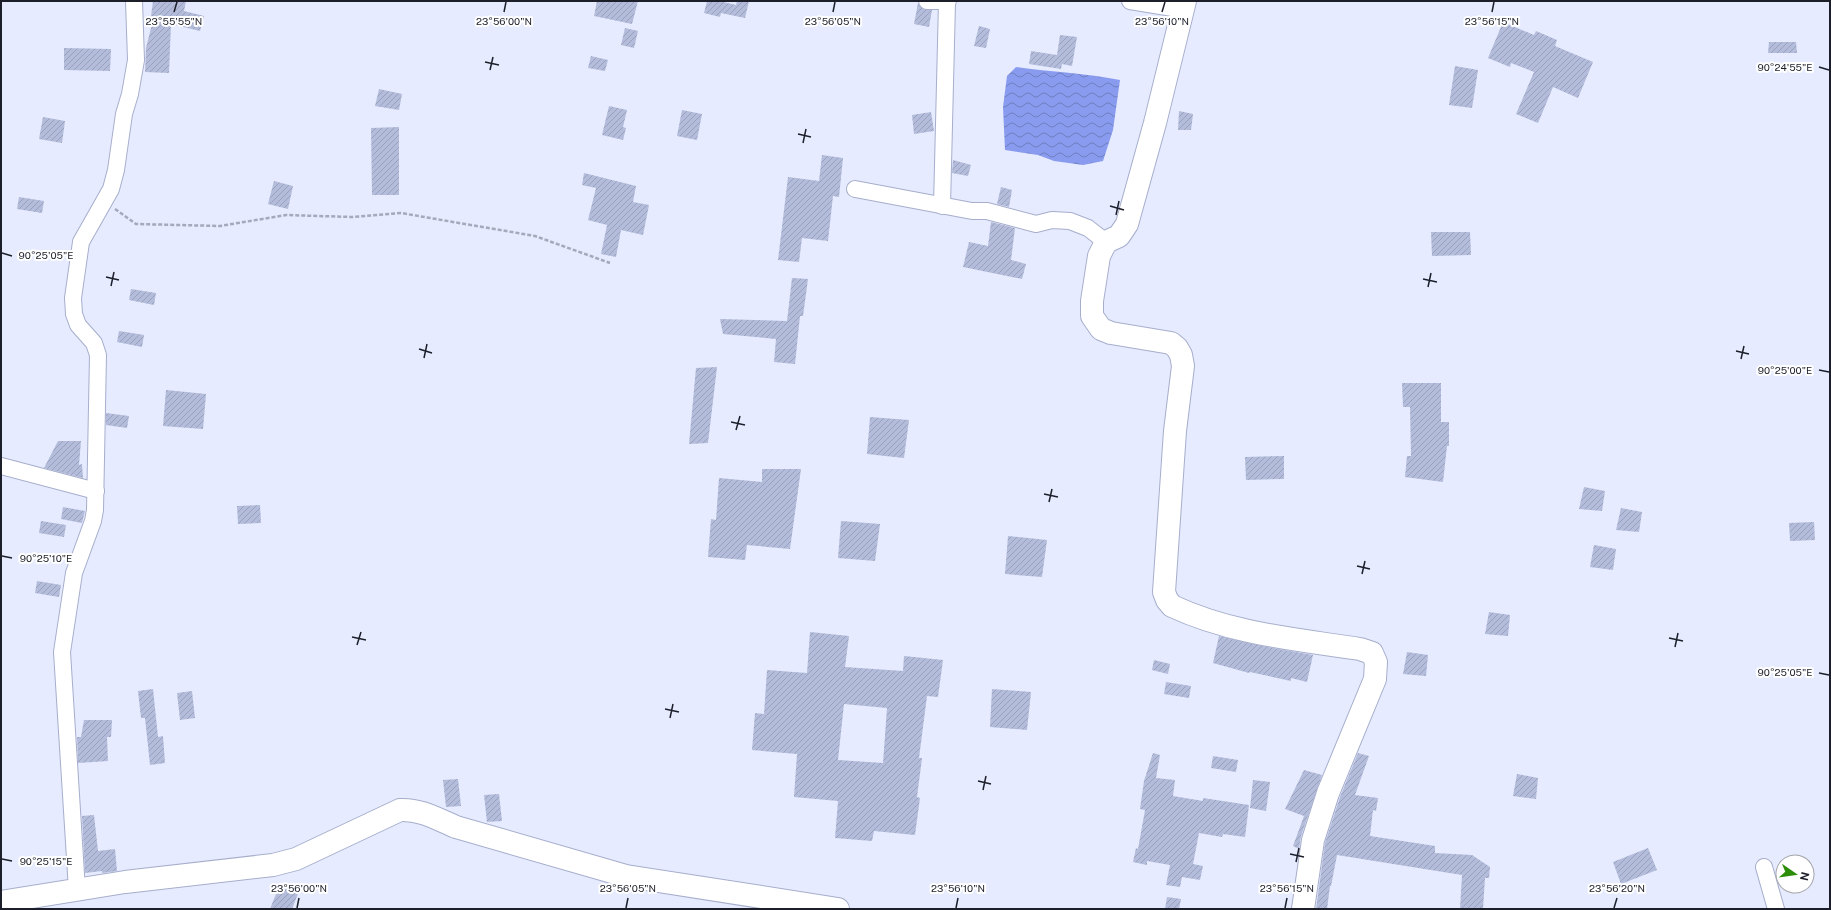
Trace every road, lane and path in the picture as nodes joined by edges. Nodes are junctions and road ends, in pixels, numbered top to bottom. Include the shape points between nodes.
1 (134, 1) edge
2 (927, 1) edge
3 (947, 1) edge
4 (1130, 1) edge
5 (1185, 4) edge
6 (855, 189) dead end
7 (105, 201) junction
8 (942, 206) junction
9 (1106, 242) junction
10 (610, 262) dead end
11 (1, 466) edge
12 (96, 491) junction
13 (1764, 867) dead end
14 (78, 890) junction
15 (1, 902) edge
16 (838, 909) edge
17 (1302, 909) edge
18 (1776, 909) edge

1 - 7 street via 136,60 111,189
2 - 3 street
3 - 8 street
4 - 5 street via 1173,8
5 - 9 street via 1126,224 1118,236
6 - 8 street
7 - 10 path via 136,224 220,226 286,215 352,217 401,213 535,236
7 - 12 street via 81,242 73,298 78,325 94,342 98,356
8 - 9 street via 987,212 1036,224 1052,220 1070,221 1088,228
9 - 17 street via 1099,256 1092,301 1092,316 1096,324 1101,329 1119,336 1171,343 1181,355 1183,366 1172,472 1164,592 1167,600 1172,606 1219,625 1264,635 1360,649 1372,653 1376,662 1375,679 1328,793 1313,840
11 - 12 street
12 - 14 street via 93,522 74,573 62,652
13 - 18 street
14 - 15 street
14 - 16 street via 273,865 296,859 400,810 410,810 434,816 456,827 626,876

